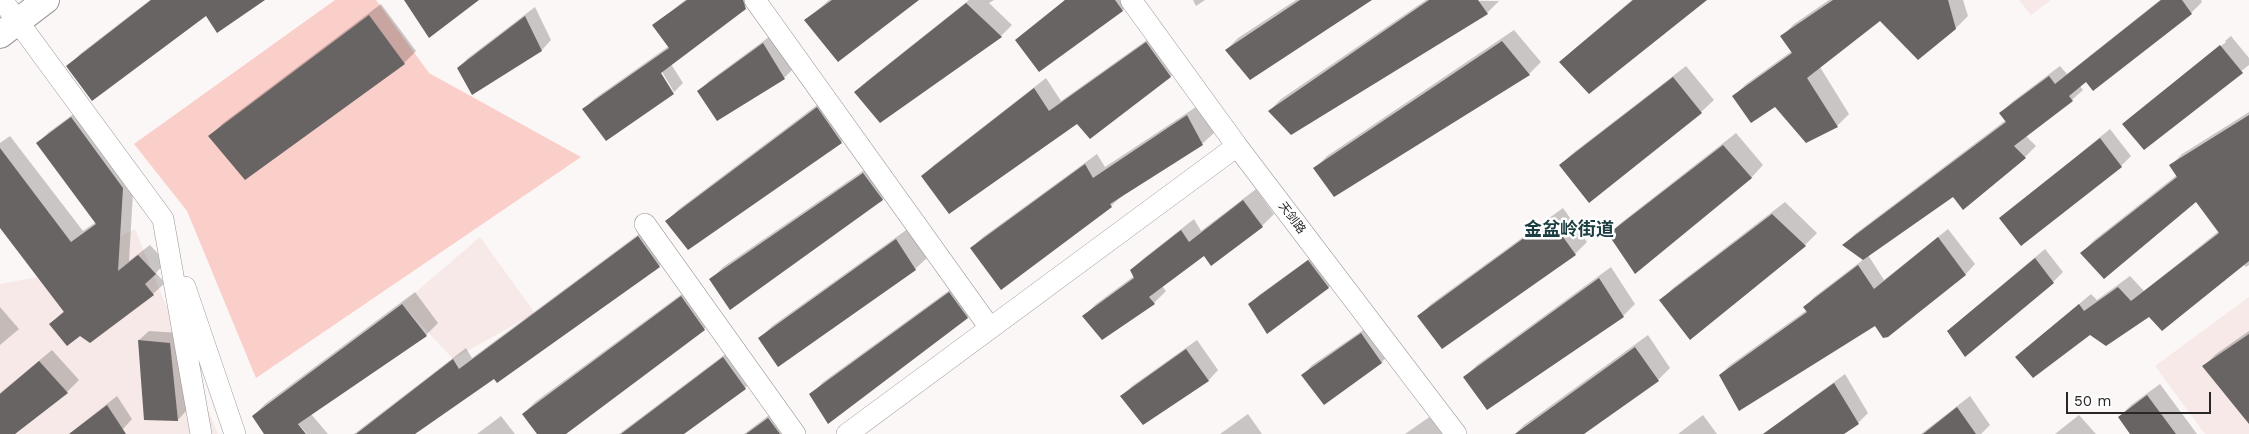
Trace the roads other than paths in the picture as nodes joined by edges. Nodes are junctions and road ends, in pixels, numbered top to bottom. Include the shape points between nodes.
1 (2, 0) edge
2 (46, 0) edge
3 (755, 0) edge
4 (1131, 0) edge
5 (9, 28) edge
6 (1237, 146) junction
7 (163, 219) junction
8 (646, 224) dead end
9 (990, 328) junction
10 (201, 434) edge
11 (235, 434) edge
12 (795, 434) edge
13 (847, 434) edge
14 (1456, 434) edge

1 - 5 street
2 - 5 main road
3 - 9 street
4 - 6 street, 天剑路
5 - 7 street
6 - 9 street
6 - 14 street, 天剑路
7 - 10 street
7 - 11 street
8 - 12 street
9 - 13 street

